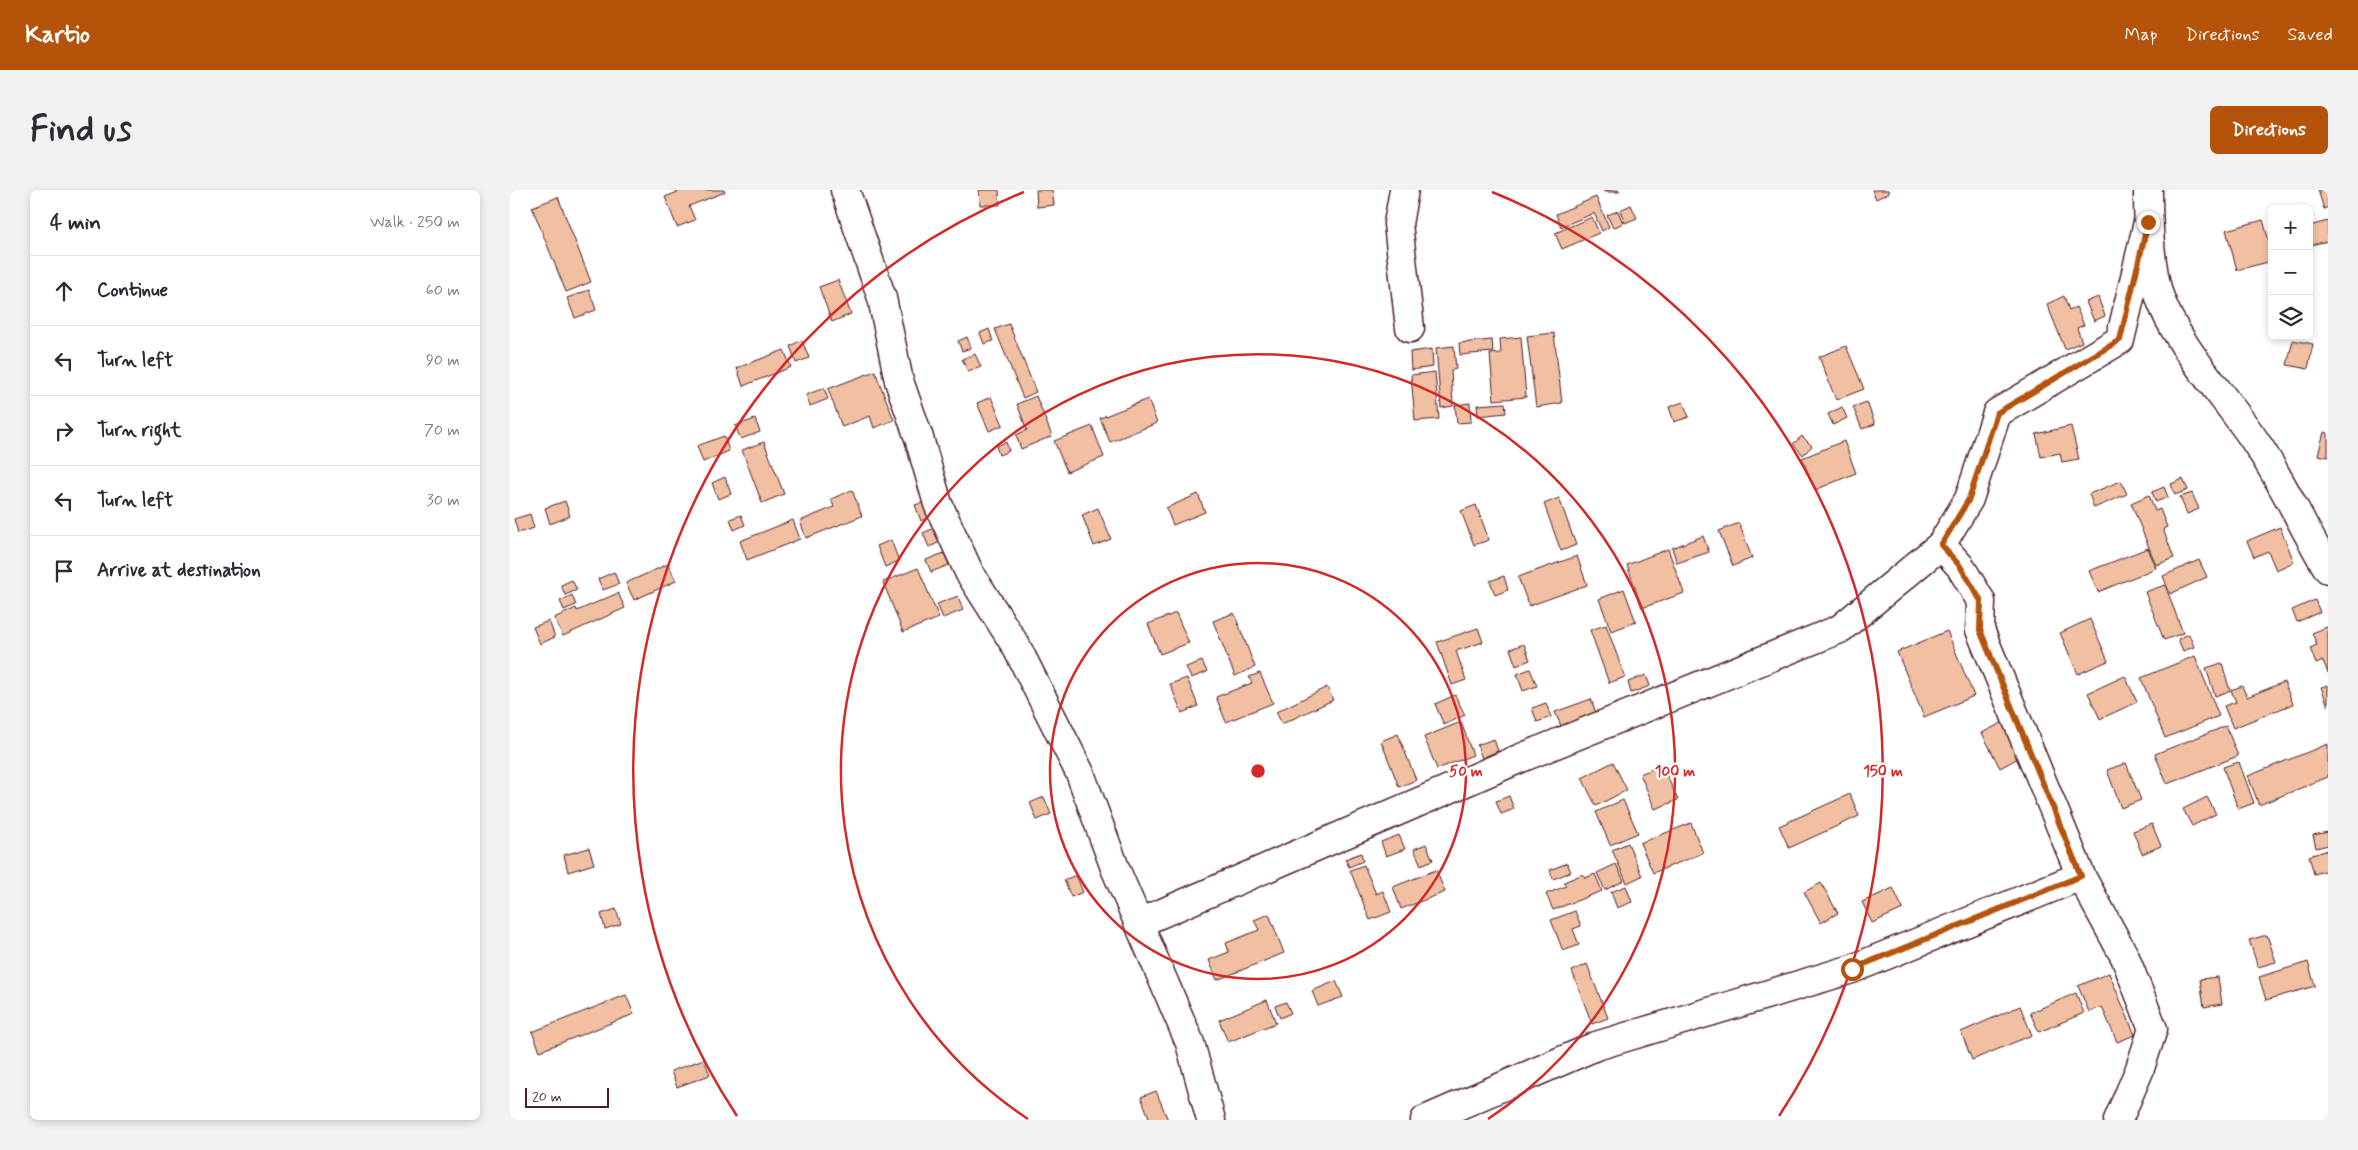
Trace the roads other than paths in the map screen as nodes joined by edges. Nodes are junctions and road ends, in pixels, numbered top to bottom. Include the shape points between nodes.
1 (845, 190) edge
2 (1404, 190) edge
3 (2148, 190) edge
4 (2148, 222) junction
5 (1410, 328) dead end
6 (1941, 545) junction
7 (2328, 569) edge
8 (2081, 876) junction
9 (1139, 923) junction
10 (1212, 1120) edge
11 (1425, 1120) edge
12 (2118, 1120) edge

1 - 9 street via 882,298 899,381 938,504 969,572 1016,646 1080,773
2 - 5 street via 1398,224
3 - 4 street
4 - 6 street via 2120,340 1997,413 1969,499
4 - 7 street via 2158,291 2172,322 2257,444
6 - 8 street via 1960,566 1981,601 1980,630
6 - 9 street via 1840,628 1521,758
8 - 11 street via 1852,969 1596,1046
8 - 12 street via 2125,957 2153,1029
9 - 10 street via 1190,1042

